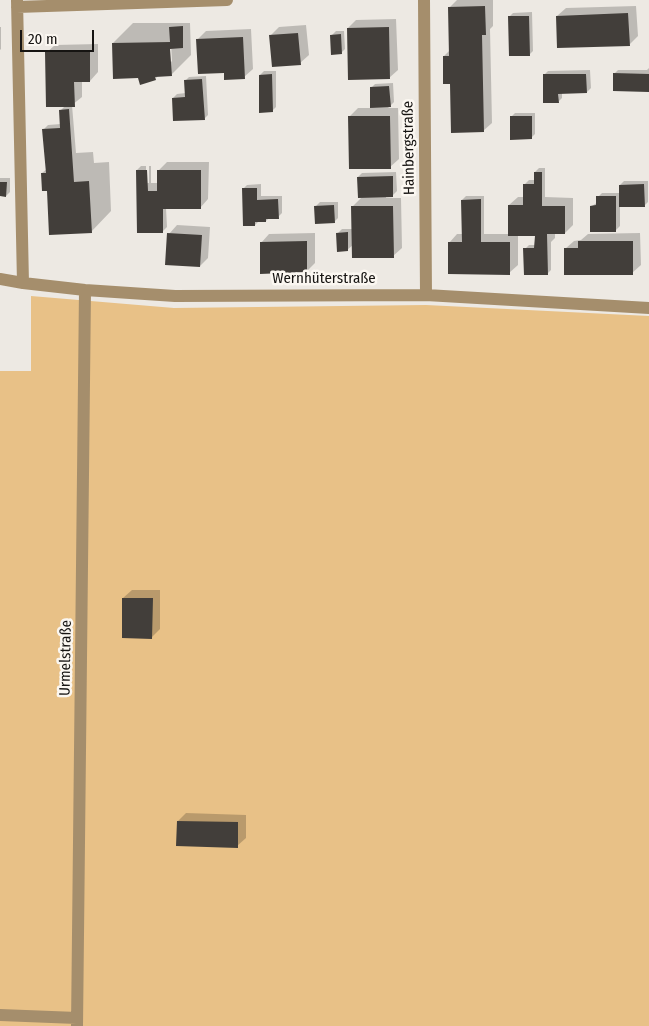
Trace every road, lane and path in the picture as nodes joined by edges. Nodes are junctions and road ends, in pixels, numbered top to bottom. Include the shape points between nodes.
1 (227, 0) edge
2 (424, 0) edge
3 (17, 4) edge
4 (0, 279) edge
5 (23, 284) junction
6 (86, 290) junction
7 (426, 295) junction
8 (649, 308) edge
9 (0, 1016) edge
10 (77, 1022) edge

1 - 3 street
2 - 7 street, Hainbergstraße
3 - 5 street
4 - 5 street, Wernhüterstraße
5 - 6 street, Wernhüterstraße
6 - 7 street, Wernhüterstraße via 175,296
6 - 10 street, Urmelstraße
7 - 8 street, Wernhüterstraße
9 - 10 street

